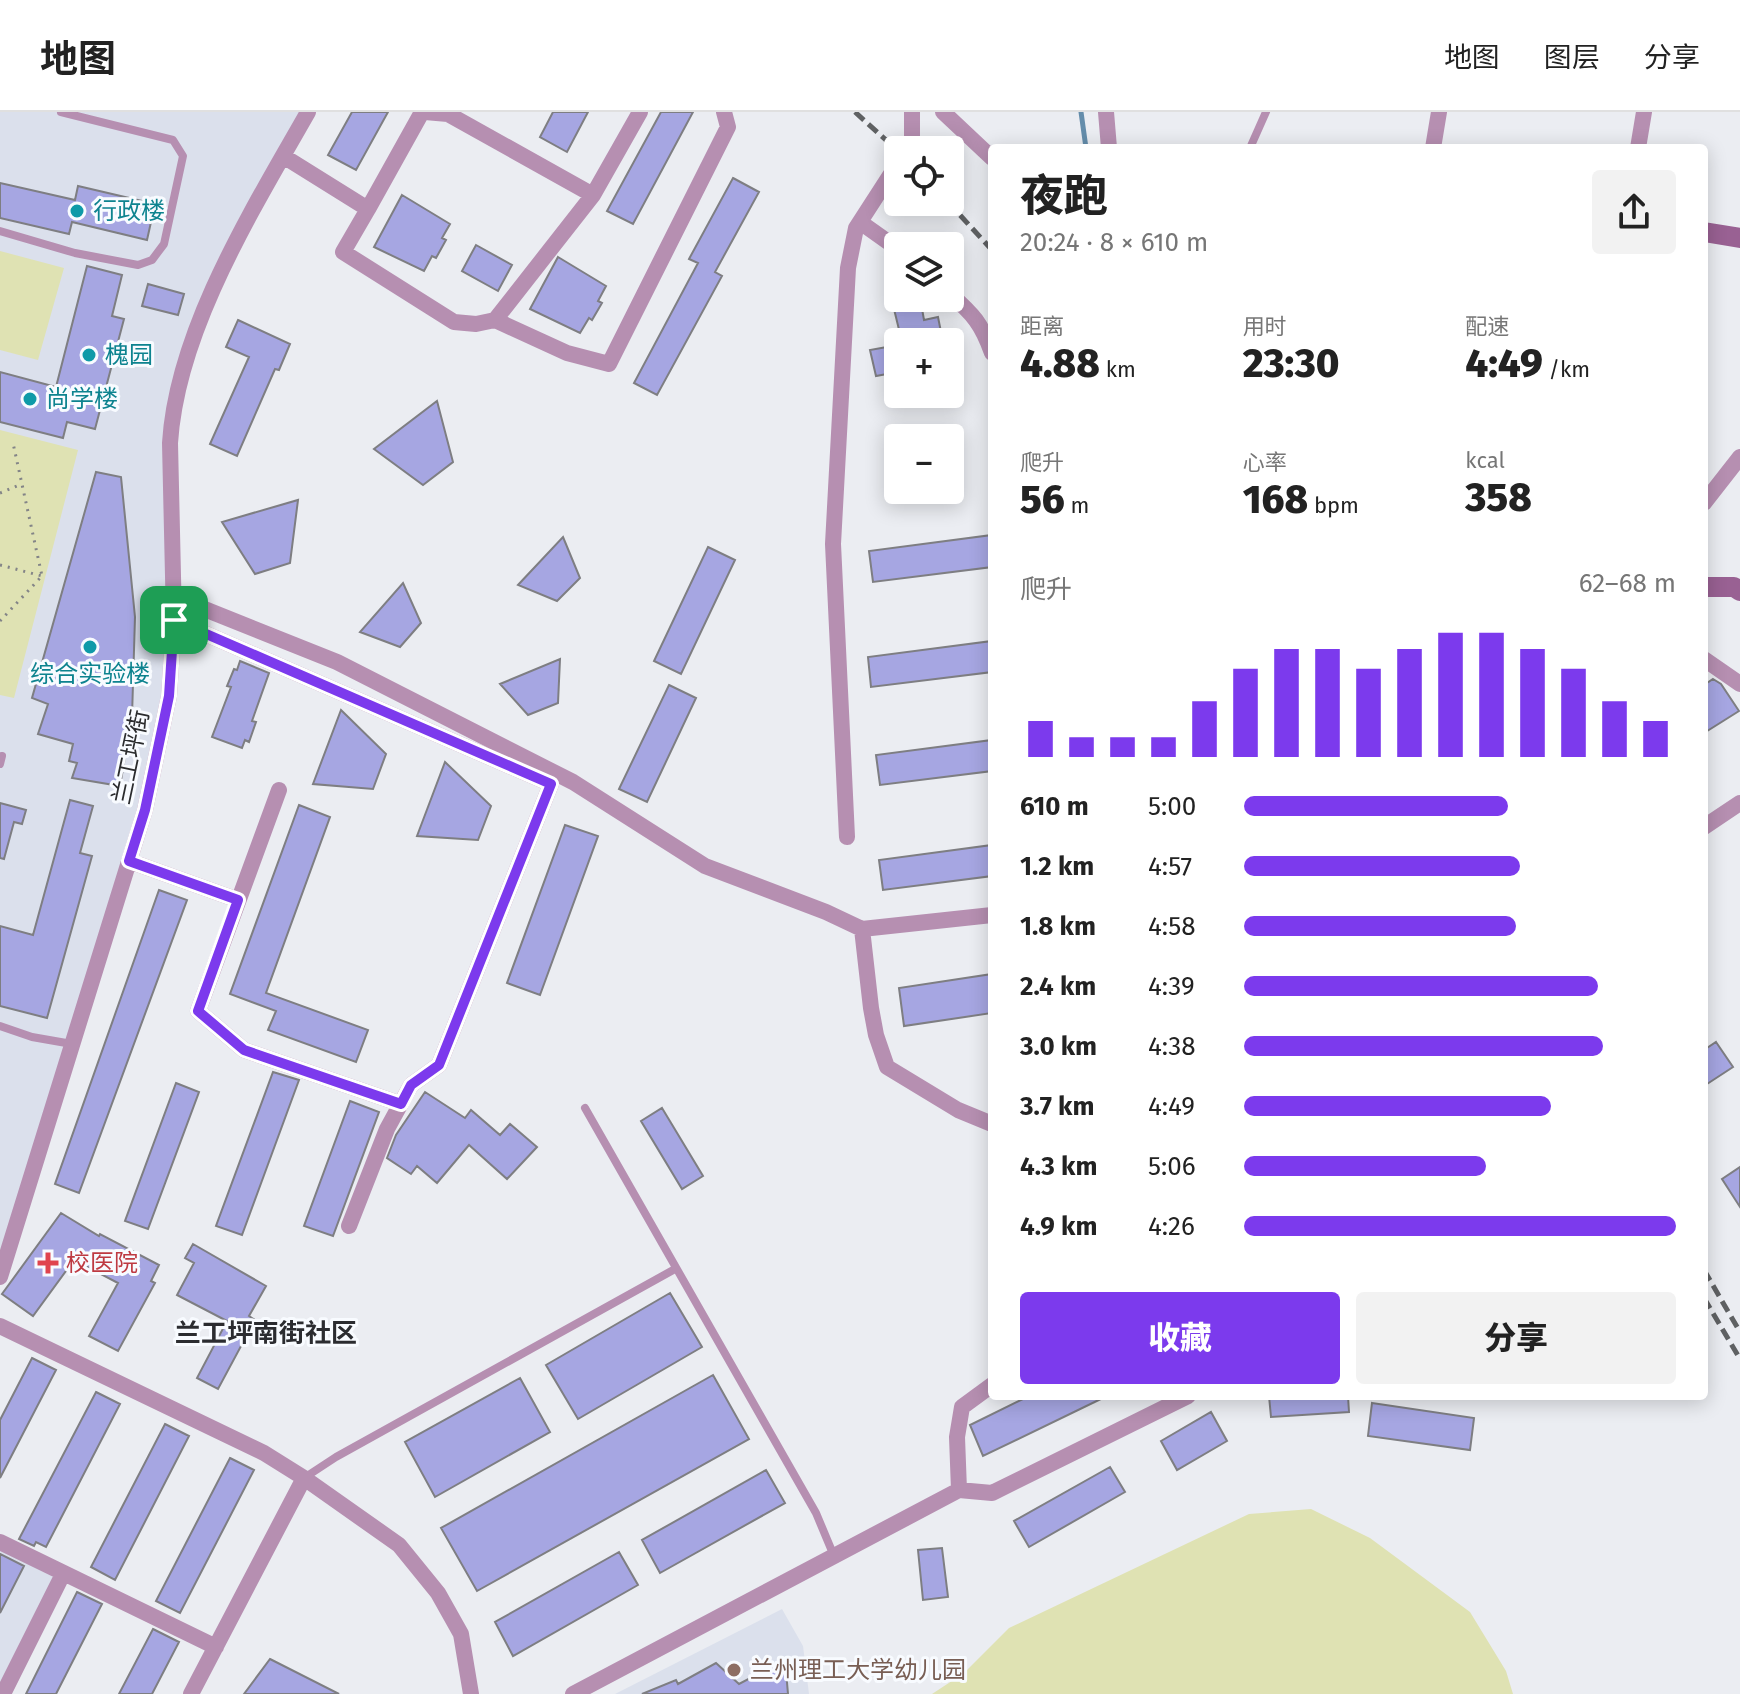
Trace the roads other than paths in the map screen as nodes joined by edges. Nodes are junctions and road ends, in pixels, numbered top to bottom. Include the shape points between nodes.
1 (61, 112) edge
2 (308, 112) edge
3 (424, 112) edge
4 (640, 112) edge
5 (724, 112) edge
6 (912, 112) edge
7 (943, 112) edge
8 (1106, 112) edge
9 (1266, 112) edge
10 (1439, 112) edge
11 (1644, 112) edge
12 (912, 136) edge
13 (1109, 144) edge
14 (1252, 144) edge
15 (1434, 144) edge
16 (1639, 144) edge
17 (988, 154) edge
18 (283, 156) junction
19 (884, 185) edge
20 (593, 195) junction
21 (368, 209) junction
22 (860, 222) junction
23 (0, 231) edge
24 (1708, 233) edge
25 (1740, 238) edge
26 (884, 239) edge
27 (964, 306) edge
28 (495, 320) junction
29 (988, 340) edge
30 (1740, 457) edge
31 (1708, 498) edge
32 (1708, 587) edge
33 (1740, 591) edge
34 (172, 596) junction
35 (174, 620) junction
36 (1708, 662) edge
37 (1740, 684) edge
38 (279, 790) dead end
39 (1740, 803) edge
40 (1708, 824) edge
41 (847, 837) dead end
42 (129, 861) junction
43 (238, 900) junction
44 (988, 915) edge
45 (862, 929) junction
46 (0, 1026) edge
47 (72, 1044) junction
48 (401, 1104) junction
49 (585, 1108) dead end
50 (988, 1122) edge
51 (349, 1226) dead end
52 (675, 1269) junction
53 (0, 1277) edge
54 (0, 1326) edge
55 (988, 1388) edge
56 (1180, 1400) edge
57 (304, 1478) junction
58 (959, 1490) junction
59 (0, 1542) edge
60 (834, 1556) junction
61 (63, 1574) junction
62 (216, 1647) junction
63 (3, 1694) edge
64 (191, 1694) edge
65 (471, 1694) edge
66 (573, 1694) edge

1 - 23 lane via 173,140 179,147 183,156 164,244 152,260 138,265
2 - 18 street, 兰工坪街
3 - 20 street via 448,114
3 - 21 street
4 - 20 street
5 - 28 street via 728,127 609,364 567,353
6 - 12 street
7 - 17 street
8 - 13 street
9 - 14 lane
10 - 15 street
11 - 16 street
18 - 21 street
18 - 34 street, 兰工坪街 via 219,276 177,387 170,443
19 - 22 street
20 - 28 street
21 - 28 street via 343,252 454,322
22 - 26 street
22 - 41 street via 848,268 833,544
24 - 25 street
27 - 29 street
30 - 31 street
32 - 33 street
34 - 35 street, 兰工坪街
34 - 45 street via 337,662 573,782 705,866
35 - 42 street, 兰工坪街 via 169,696
35 - 48 street via 551,784 439,1065 411,1085
36 - 37 street
38 - 43 street
39 - 40 street
42 - 43 street
42 - 47 street, 兰工坪街
43 - 48 street via 198,1011 244,1050
44 - 45 street
45 - 50 street via 871,1008 887,1067
46 - 47 lane
47 - 53 street, 兰工坪街
48 - 51 street
49 - 52 lane
52 - 57 lane
52 - 60 lane via 816,1513
54 - 57 street via 264,1453
55 - 58 street via 962,1407
56 - 58 street via 992,1493
57 - 62 street
57 - 65 street via 399,1545 438,1593 461,1634
58 - 60 street
59 - 61 street
60 - 66 street
61 - 62 street
61 - 63 street
62 - 64 street

